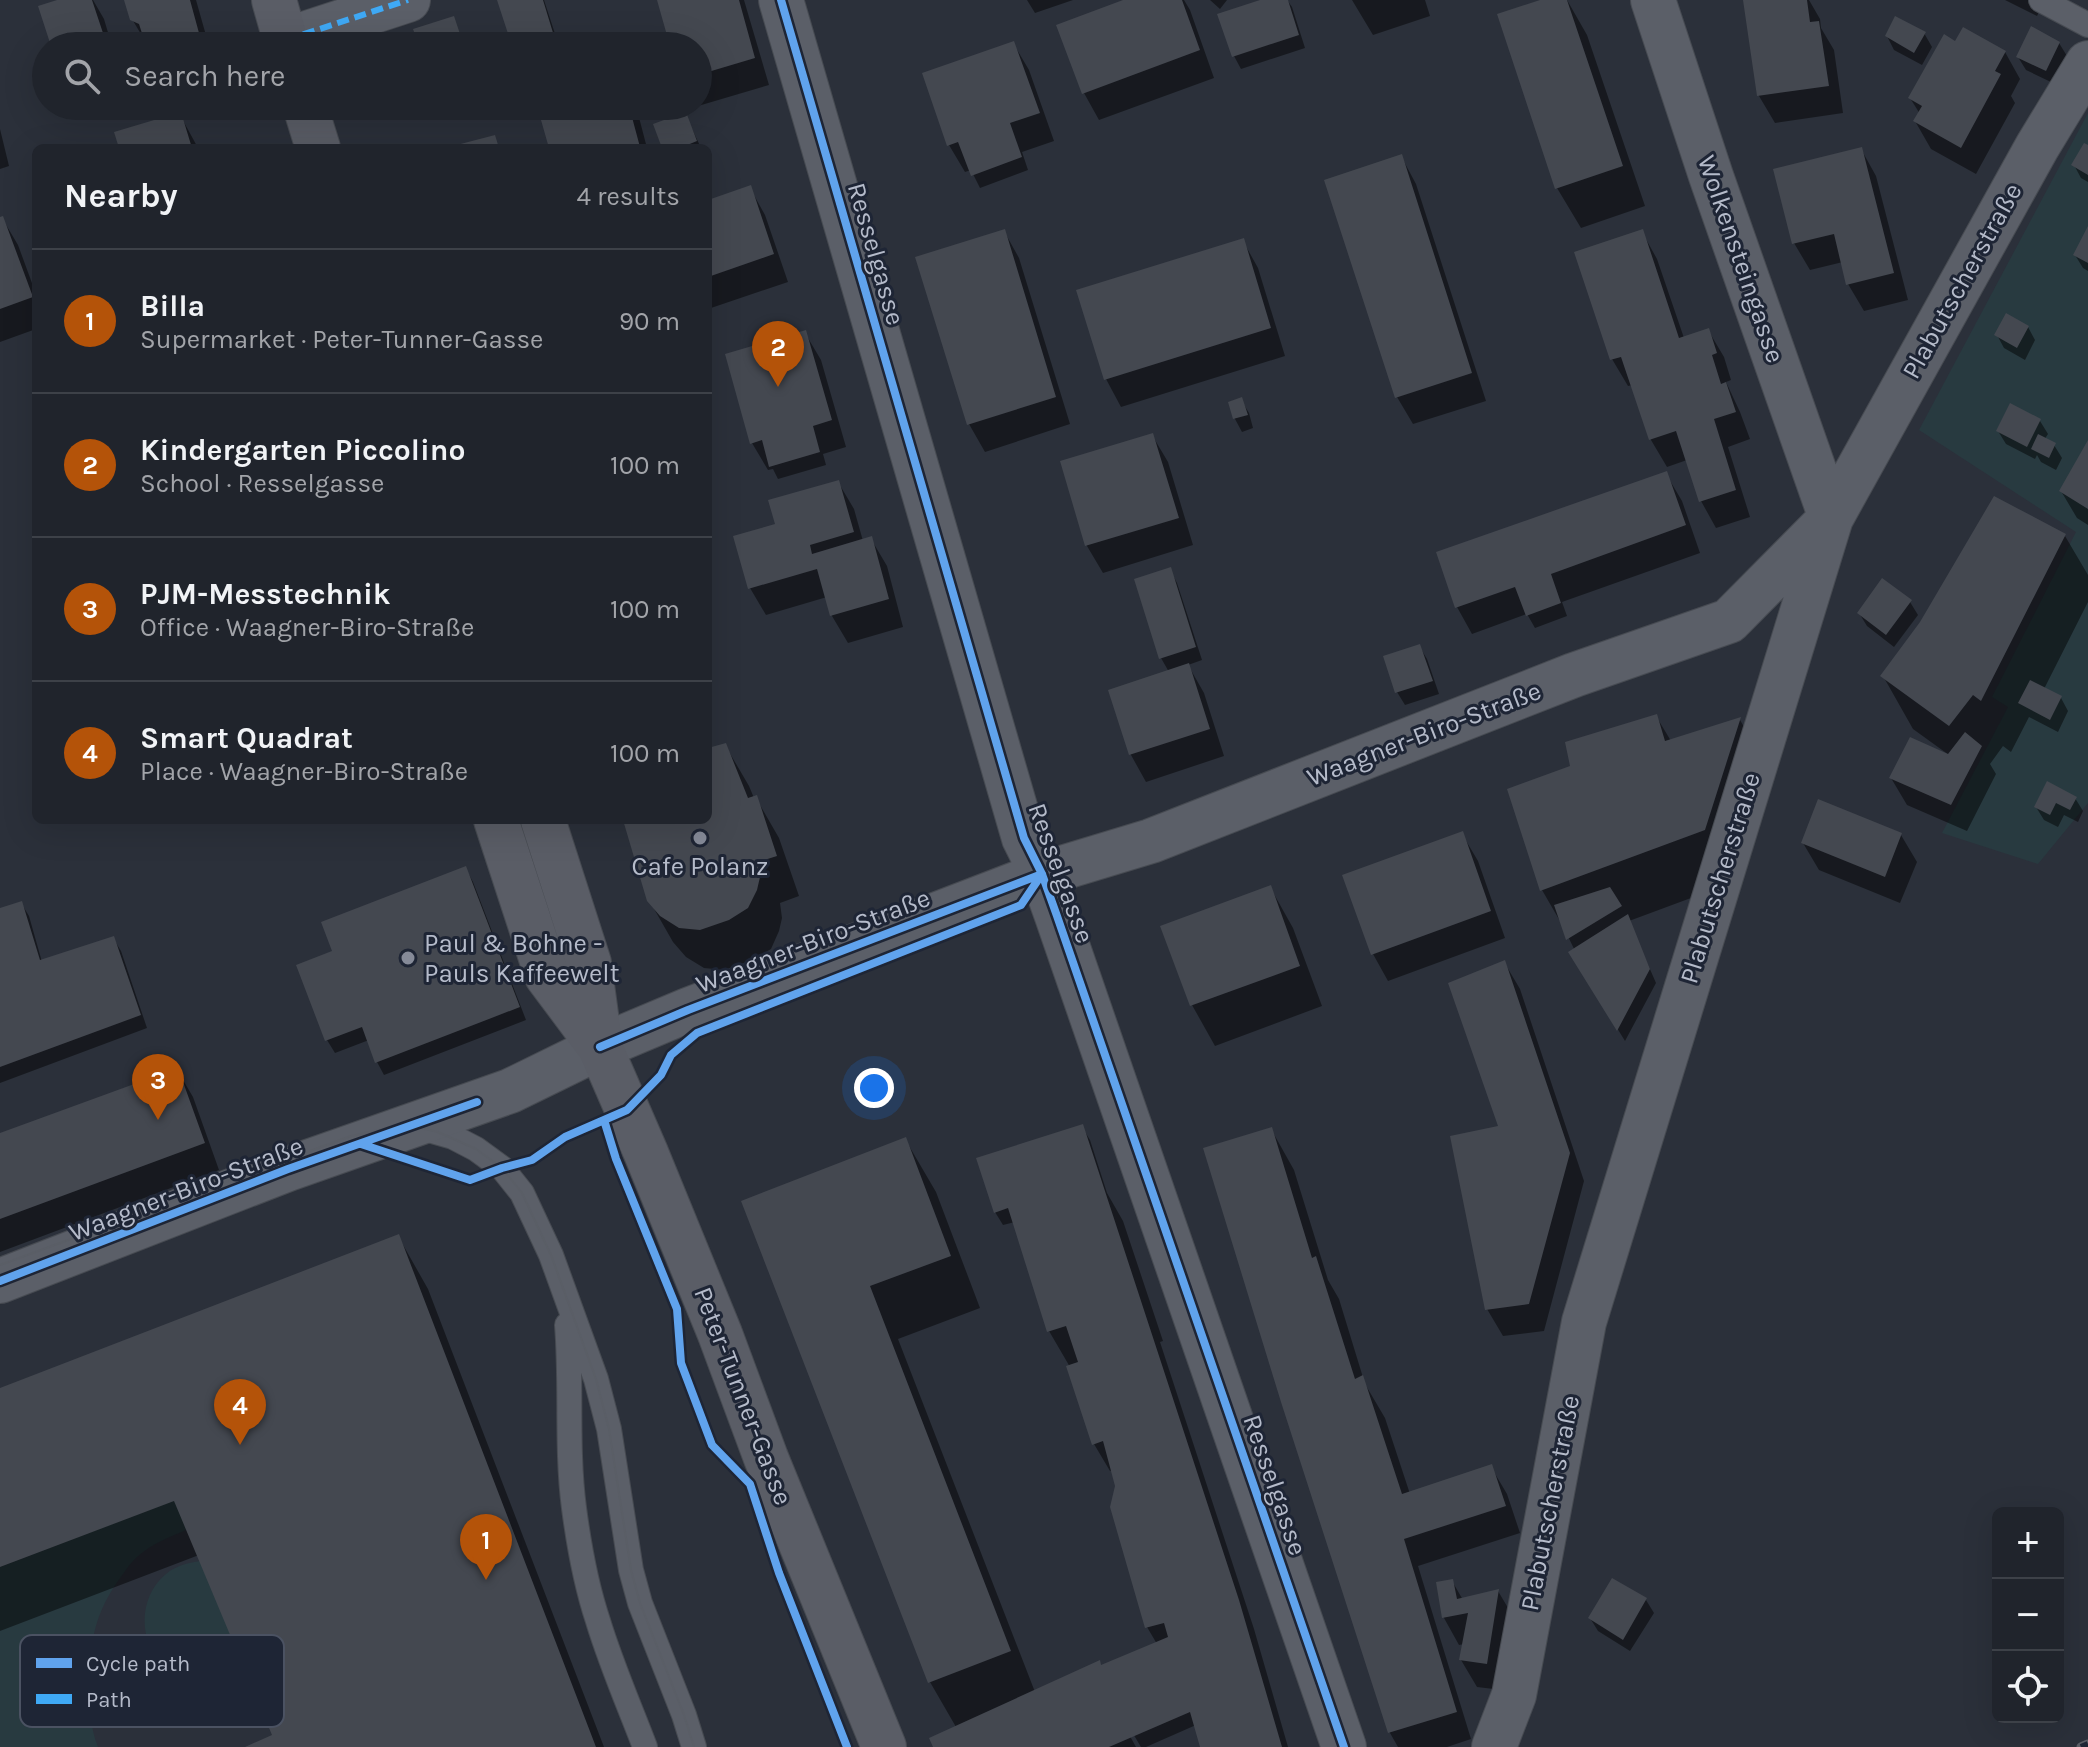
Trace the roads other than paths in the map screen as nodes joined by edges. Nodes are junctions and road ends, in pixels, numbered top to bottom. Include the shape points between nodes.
1 (408, 0) edge
2 (781, 0) edge
3 (1653, 0) edge
4 (2041, 0) edge
5 (2088, 25) edge
6 (282, 29) edge
7 (2088, 63) edge
8 (309, 120) edge
9 (317, 144) edge
10 (1831, 518) junction
11 (497, 824) edge
12 (544, 824) edge
13 (1042, 874) junction
14 (600, 1047) junction
15 (412, 1126) junction
16 (0, 1281) edge
17 (564, 1293) junction
18 (645, 1747) edge
19 (694, 1747) edge
20 (884, 1747) edge
21 (1344, 1747) edge
22 (1494, 1747) edge

1 - 6 street
2 - 13 street, Resselgasse via 1024,838
3 - 10 street, Wolkensteingasse
4 - 5 lane
7 - 10 street, Plabutscherstraße
8 - 9 main road
10 - 13 street, Waagner-Biro-Straße via 1729,621 1574,675 1151,841
10 - 22 street, Plabutscherstraße via 1584,1322 1514,1695
11 - 14 main road, Peter-Tunner-Gasse via 547,976
12 - 14 main road, Peter-Tunner-Gasse via 589,963
13 - 14 street, Waagner-Biro-Straße
13 - 21 street, Resselgasse
14 - 15 street, Waagner-Biro-Straße via 510,1091
14 - 20 main road, Peter-Tunner-Gasse
15 - 16 street, Waagner-Biro-Straße
15 - 17 lane via 453,1137 502,1168 522,1193
17 - 18 lane via 570,1466 584,1567 598,1621
17 - 19 lane via 609,1429 640,1603

